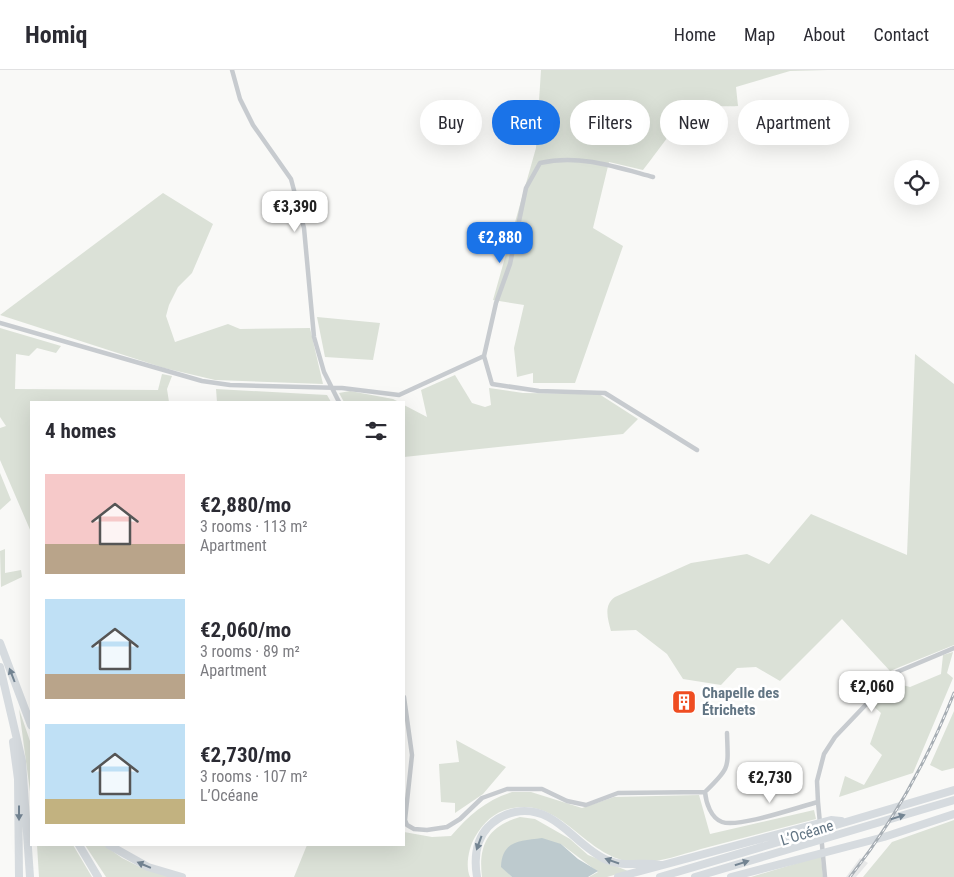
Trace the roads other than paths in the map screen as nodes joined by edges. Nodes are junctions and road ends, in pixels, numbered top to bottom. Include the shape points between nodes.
1 (232, 70) edge
2 (653, 177) dead end
3 (0, 323) edge
4 (484, 356) junction
5 (332, 388) junction
6 (338, 401) edge
7 (697, 450) dead end
8 (0, 643) edge
9 (954, 648) edge
10 (0, 667) edge
11 (8, 695) junction
12 (405, 704) edge
13 (30, 722) edge
14 (727, 733) dead end
15 (954, 790) edge
16 (704, 792) junction
17 (954, 800) edge
18 (818, 802) junction
19 (954, 814) edge
20 (405, 815) edge
21 (405, 815) edge
22 (846, 822) junction
23 (80, 846) edge
24 (111, 846) edge
25 (660, 865) junction
26 (19, 877) edge
27 (30, 877) edge
28 (98, 877) edge
29 (182, 877) edge
30 (478, 877) edge
31 (618, 877) edge
32 (660, 877) edge
33 (695, 877) edge
34 (731, 877) edge
35 (825, 877) edge

1 - 5 street via 240,99 253,125 291,178 304,228 314,338
2 - 4 street via 594,162 554,160 540,163 526,188 510,264 496,303
3 - 5 street via 216,384
4 - 5 street via 399,395
4 - 7 street via 492,384 539,391 605,393
5 - 6 street
13 -> 8 highway
9 - 18 street via 897,672 835,737 824,754 817,781
10 - 11 highway
11 -> 26 highway via 18,779
11 - 27 highway via 22,760
12 - 20 street via 412,755
14 - 16 street via 729,764 720,778
15 - 22 highway, L’Océane
16 - 18 street via 706,802 720,822 736,824
16 - 21 street via 618,793 586,805 542,790 507,789 482,798 460,820 447,827 410,828
33 -> 17 highway, L’Océane
18 - 35 street
19 - 34 highway via 884,837
22 - 25 highway via 832,820
22 - 32 highway, L’Océane
23 - 28 highway
29 -> 24 highway via 148,867
25 -> 30 highway via 631,865 608,860 554,820 523,811 502,816 485,830 476,850
25 - 31 highway

